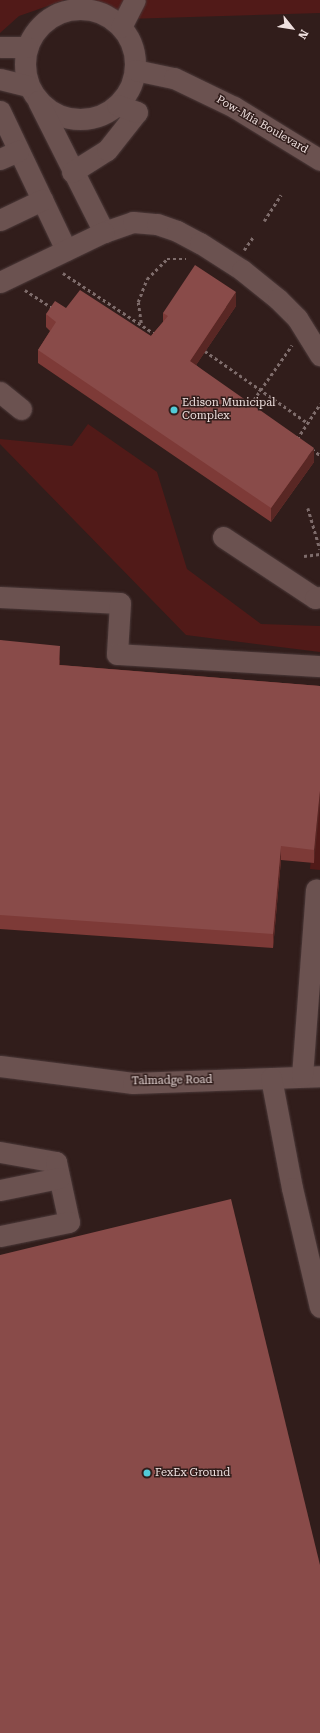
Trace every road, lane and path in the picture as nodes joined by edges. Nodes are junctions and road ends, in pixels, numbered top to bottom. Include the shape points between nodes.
1 (135, 0) edge
2 (121, 27) junction
3 (0, 47) edge
4 (27, 47) junction
5 (135, 70) junction
6 (0, 79) edge
7 (34, 93) junction
8 (117, 105) junction
9 (0, 111) edge
10 (9, 155) edge
11 (320, 160) edge
12 (72, 172) junction
13 (281, 195) dead end
14 (42, 200) junction
15 (0, 220) edge
16 (264, 221) dead end
17 (104, 232) junction
18 (253, 238) dead end
19 (66, 250) junction
20 (240, 256) dead end
21 (193, 258) dead end
22 (58, 270) dead end
23 (0, 282) edge
24 (22, 288) dead end
25 (55, 310) edge
26 (141, 324) junction
27 (161, 338) edge
28 (297, 338) dead end
29 (205, 351) edge
30 (320, 355) edge
31 (261, 390) junction
32 (0, 392) edge
33 (320, 404) edge
34 (21, 410) dead end
35 (255, 411) edge
36 (308, 423) junction
37 (291, 435) edge
38 (297, 439) junction
39 (294, 443) edge
40 (302, 443) edge
41 (308, 447) edge
42 (320, 455) edge
43 (308, 508) dead end
44 (223, 537) dead end
45 (320, 549) edge
46 (320, 554) edge
47 (304, 556) dead end
48 (0, 596) edge
49 (320, 598) edge
50 (320, 666) edge
51 (316, 890) dead end
52 (316, 952) edge
53 (0, 1066) edge
54 (311, 1076) edge
55 (271, 1078) junction
56 (0, 1152) edge
57 (59, 1178) junction
58 (0, 1190) edge
59 (0, 1236) edge
60 (320, 1307) edge

1 - 2 street
2 - 4 street via 108,16 91,10 63,11 43,22
2 - 5 street via 130,41
3 - 4 street
4 - 7 street via 25,58
5 - 8 street via 128,92
5 - 11 street, Pow-Mia Boulevard via 174,78 234,107
6 - 7 street
7 - 8 street via 52,112 80,119 97,116
7 - 12 street
8 - 12 street via 137,112 107,150
9 - 10 street
10 - 14 street
12 - 17 street
13 - 16 path
14 - 15 street
14 - 19 street
17 - 19 street
17 - 30 street via 133,222 157,224 200,243 242,270 278,299 297,318
18 - 20 path
19 - 23 street
21 - 26 path via 167,258 153,271 140,294
22 - 26 path
24 - 25 path
26 - 27 path
28 - 31 path
29 - 31 path
31 - 35 path via 250,407
31 - 36 path
32 - 34 street
33 - 36 path
36 - 38 path
37 - 38 path
38 - 39 path
38 - 40 path
41 - 42 path
43 - 45 path
44 - 49 street via 315,598
46 - 47 path
48 - 50 street via 120,603 117,654
51 - 52 street
52 - 54 street
53 - 55 street, Talmadge Road via 133,1083
54 - 55 street, Talmadge Road
55 - 60 street via 292,1188
56 - 57 street via 56,1162
57 - 58 street
57 - 59 street via 69,1222

